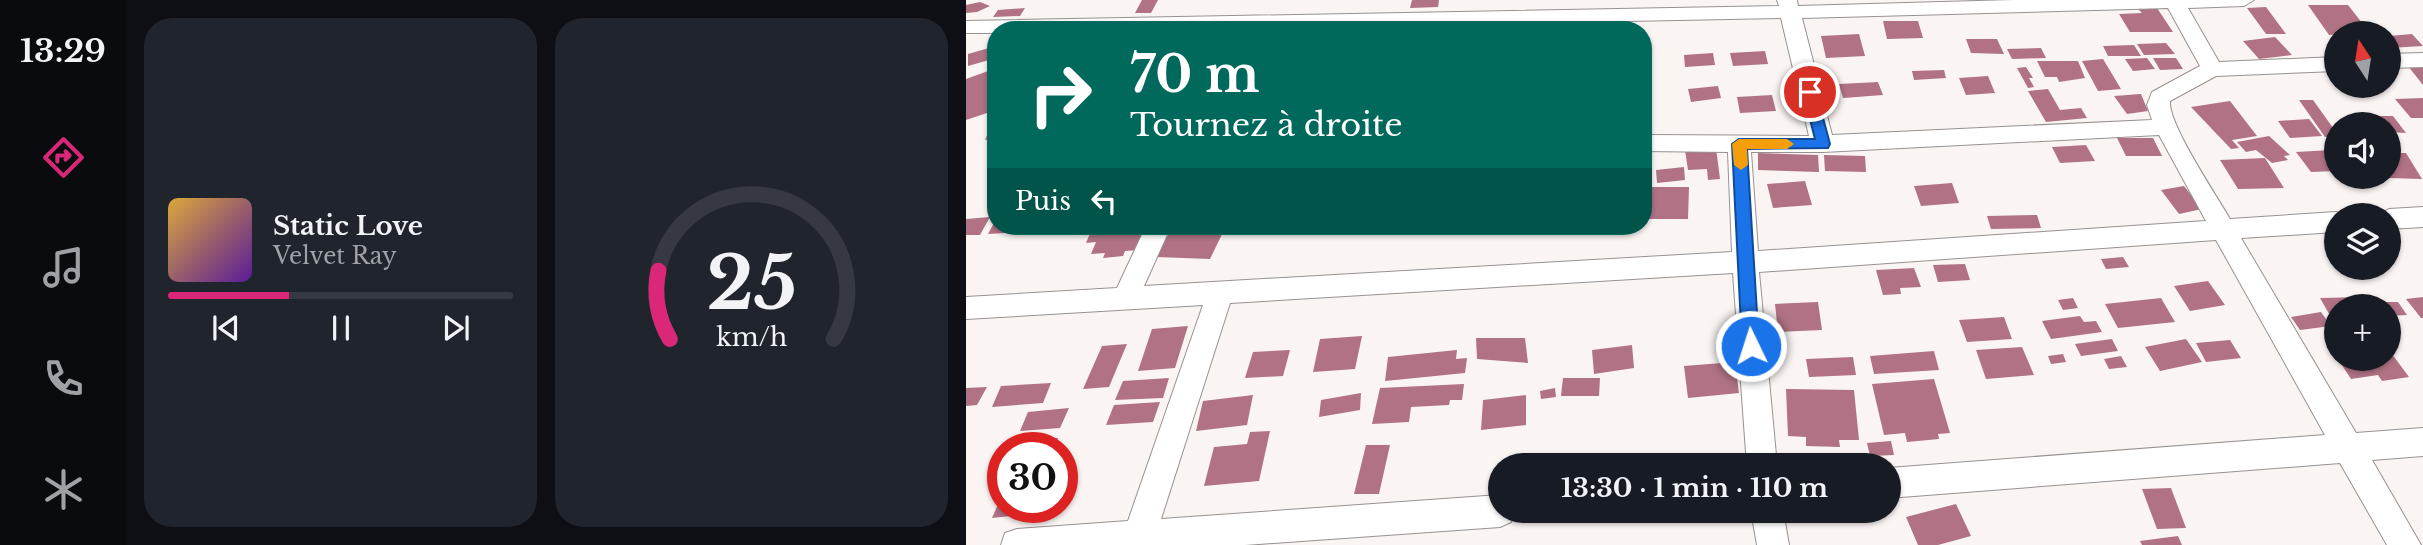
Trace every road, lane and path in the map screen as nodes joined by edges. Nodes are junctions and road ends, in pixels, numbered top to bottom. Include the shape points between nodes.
1 (1230, 0) edge
2 (2244, 0) edge
3 (2174, 1) edge
4 (1789, 6) edge
5 (1395, 16) edge
6 (1220, 21) edge
7 (1306, 21) edge
8 (966, 27) edge
9 (987, 27) edge
10 (2423, 60) edge
11 (2401, 61) edge
12 (2324, 64) edge
13 (2212, 69) junction
14 (2166, 127) junction
15 (1652, 143) edge
16 (1739, 144) junction
17 (1823, 144) junction
18 (2423, 217) edge
19 (2401, 218) edge
20 (2324, 223) edge
21 (2224, 229) junction
22 (1154, 235) edge
23 (1747, 262) junction
24 (1220, 294) junction
25 (1125, 299) junction
26 (966, 308) edge
27 (2423, 442) edge
28 (2350, 447) junction
29 (1761, 453) edge
30 (1901, 482) edge
31 (1488, 512) edge
32 (1769, 523) edge
33 (1137, 540) edge
34 (1017, 545) edge
35 (1773, 545) edge
36 (2405, 545) edge

1 - 6 street
2 - 3 street
3 - 4 street
3 - 13 street
4 - 5 street
4 - 17 street
5 - 7 street
8 - 9 street
10 - 11 street
12 - 13 street
13 - 14 street via 2160,97 2158,105
14 - 17 street
14 - 21 street
15 - 16 street
16 - 17 street
16 - 23 street
18 - 19 street
20 - 21 street
21 - 23 street
21 - 28 street
22 - 25 street
23 - 24 street
23 - 29 street
24 - 25 street
24 - 33 street
25 - 26 street
27 - 28 street
28 - 30 street
28 - 36 street
31 - 33 street
32 - 35 street
33 - 34 street

